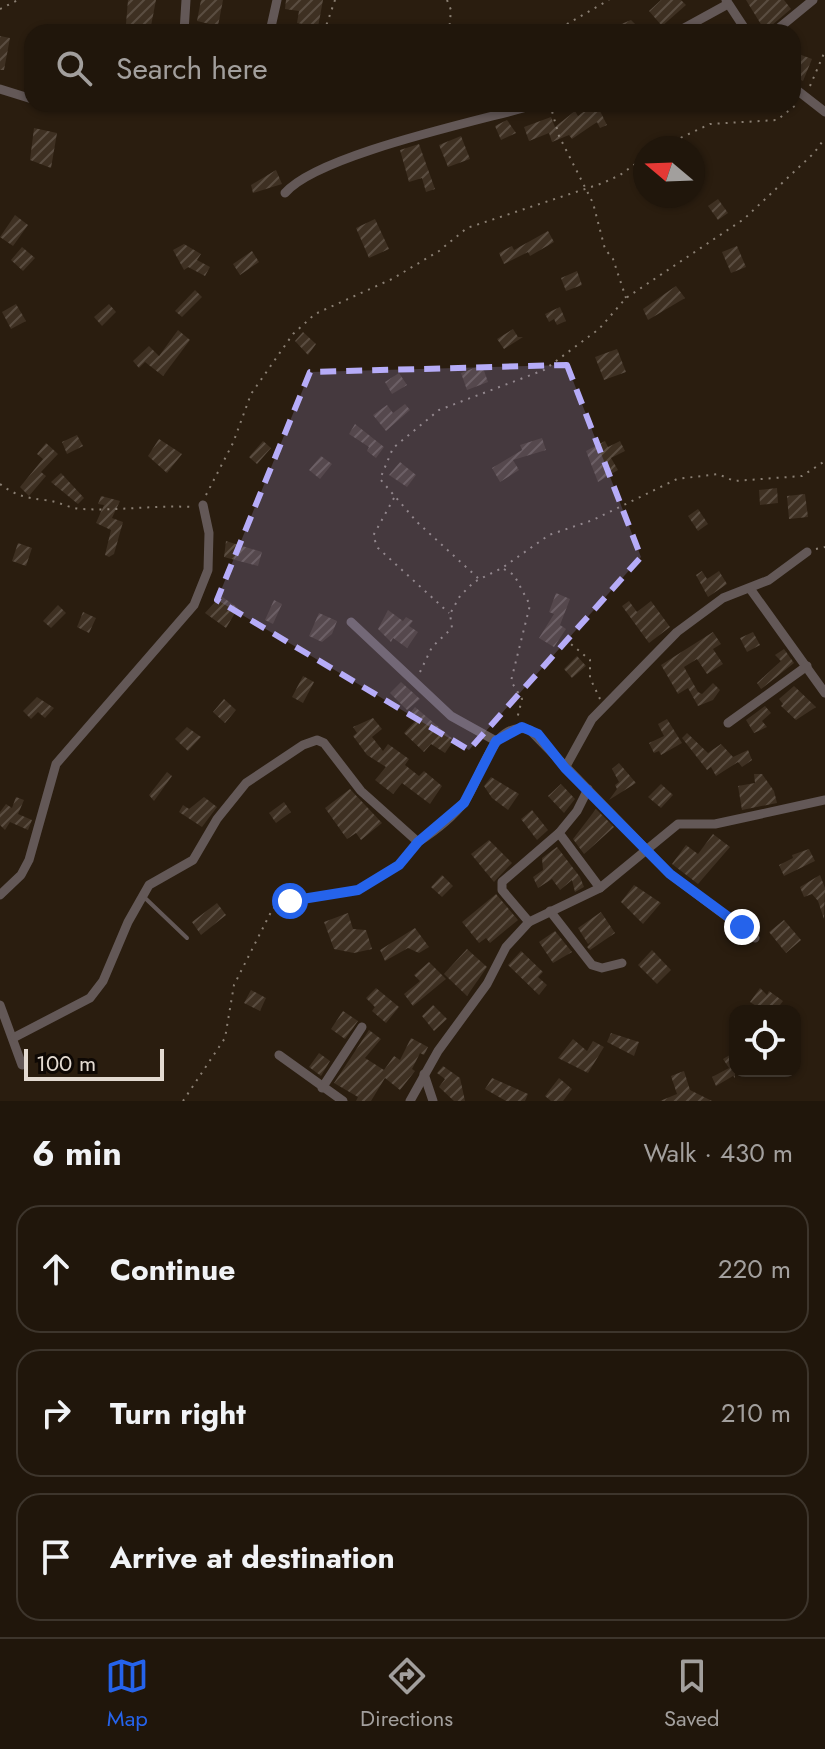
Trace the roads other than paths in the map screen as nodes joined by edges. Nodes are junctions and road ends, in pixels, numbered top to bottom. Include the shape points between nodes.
1 (186, 0) edge
2 (277, 0) edge
3 (813, 0) edge
4 (727, 2) edge
5 (184, 24) edge
6 (270, 24) edge
7 (690, 24) edge
8 (742, 24) edge
9 (784, 24) edge
10 (0, 89) edge
11 (801, 94) edge
12 (24, 96) edge
13 (510, 112) edge
14 (825, 112) edge
15 (285, 193) dead end
16 (203, 505) road end
17 (807, 552) dead end
18 (751, 590) junction
19 (351, 622) dead end
20 (807, 666) junction
21 (825, 693) edge
22 (728, 723) dead end
23 (496, 741) junction
24 (565, 768) junction
25 (588, 789) junction
26 (825, 800) edge
27 (559, 833) junction
28 (644, 849) junction
29 (600, 888) junction
30 (0, 895) edge
31 (143, 895) junction
32 (550, 911) junction
33 (529, 922) junction
34 (187, 938) dead end
35 (755, 938) dead end
36 (622, 963) dead end
37 (0, 1005) edge
38 (362, 1027) dead end
39 (15, 1037) junction
40 (279, 1055) dead end
41 (22, 1065) dead end
42 (424, 1074) junction
43 (322, 1088) junction
44 (343, 1101) edge
45 (410, 1101) edge
46 (433, 1101) edge

1 - 5 street
2 - 6 street
3 - 9 street
4 - 7 street
4 - 8 street
10 - 12 street
11 - 14 street
13 - 15 street via 358,156 295,183
16 - 30 street via 208,570 194,605 56,764 29,860
17 - 18 street
18 - 20 street
18 - 24 street via 723,598 677,632 603,706 582,732
19 - 23 street via 451,716
20 - 21 street
20 - 22 street
23 - 24 street via 516,728 538,734
23 - 31 street via 464,803 418,842 361,791 324,743 312,740 246,783 193,860 155,881
24 - 25 street
25 - 27 street
25 - 28 street
26 - 28 street via 715,824 678,824
27 - 29 street
27 - 33 street via 502,882 502,890
28 - 29 street
28 - 35 street
29 - 32 street
31 - 34 lane
31 - 39 street via 94,994
32 - 33 street
32 - 36 street via 592,965
33 - 42 street via 506,947 487,984
37 - 39 street
38 - 43 street
39 - 41 street
40 - 43 street
42 - 45 street
42 - 46 street
43 - 44 street

